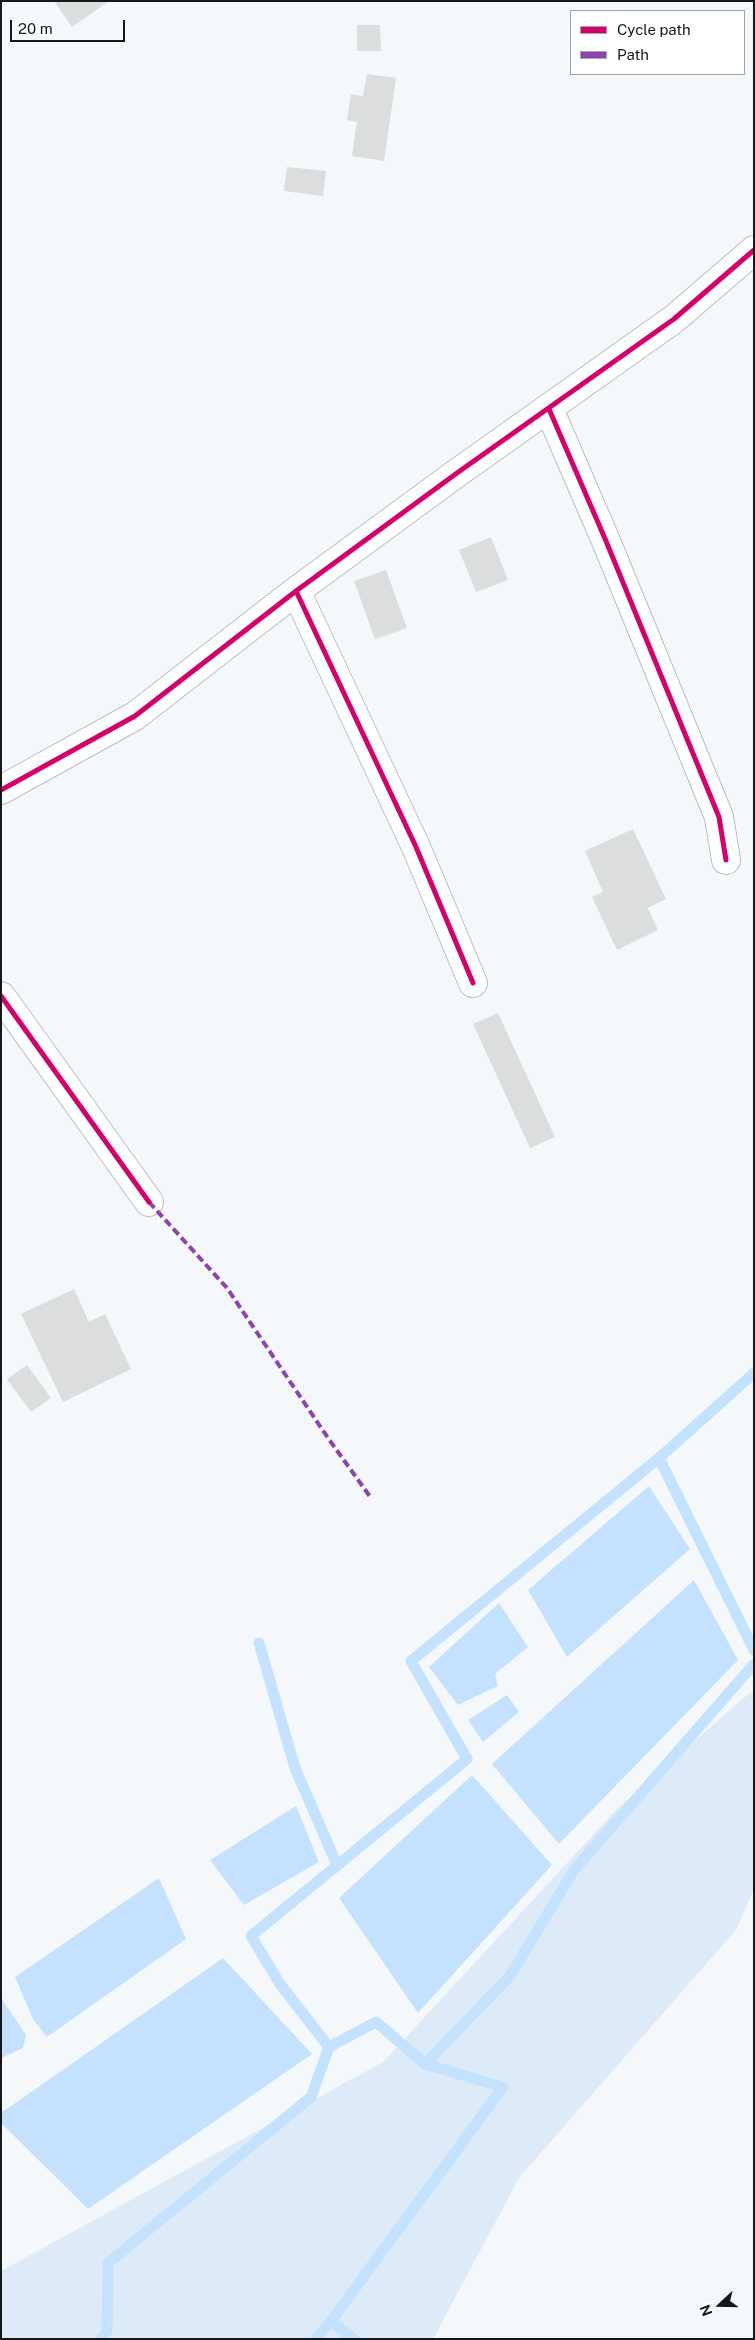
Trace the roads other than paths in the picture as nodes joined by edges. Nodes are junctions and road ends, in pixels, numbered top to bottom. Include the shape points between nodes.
1 (754, 250) edge
2 (549, 409) junction
3 (296, 591) junction
4 (1, 790) edge
5 (726, 860) dead end
6 (473, 983) dead end
7 (1, 996) edge
8 (149, 1202) dead end

1 - 2 street via 674,319
2 - 3 street
2 - 5 street via 719,817
3 - 4 street via 135,716
3 - 6 street via 416,847
7 - 8 street

